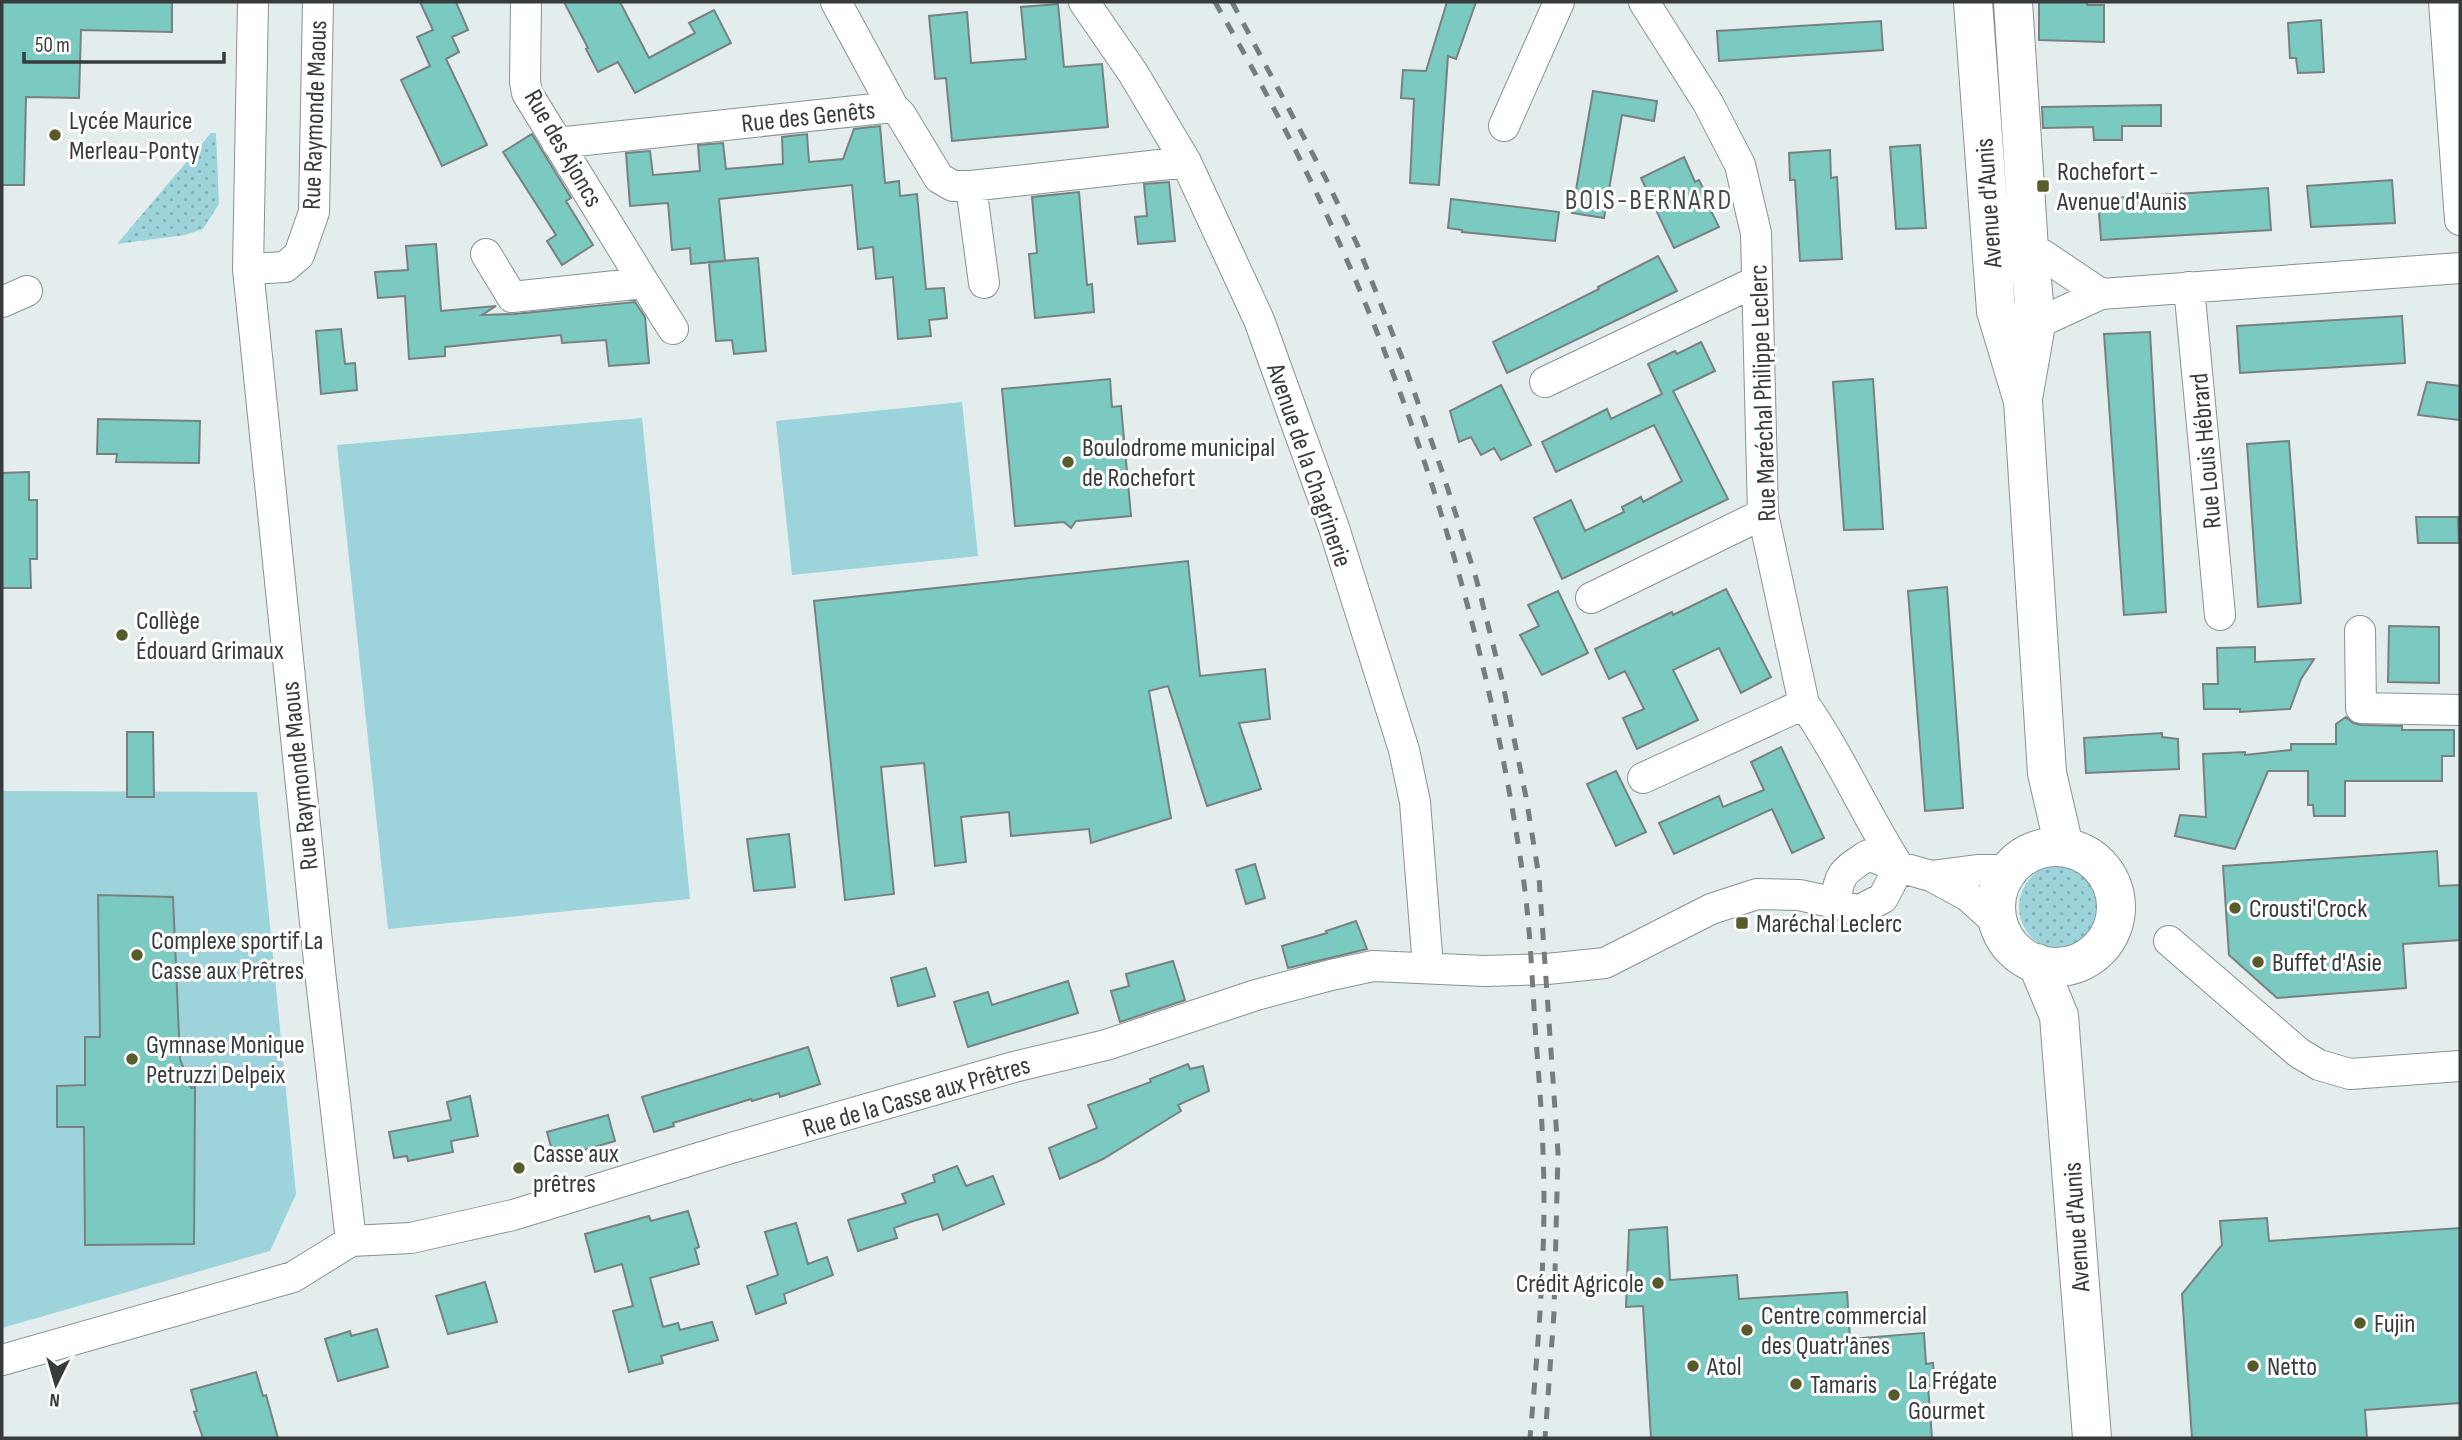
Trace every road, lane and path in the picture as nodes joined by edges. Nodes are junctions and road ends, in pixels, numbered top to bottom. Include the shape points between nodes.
1 (318, 2) edge
2 (526, 2) edge
3 (836, 2) edge
4 (1084, 2) edge
5 (1559, 2) edge
6 (1644, 2) edge
7 (1973, 2) edge
8 (2013, 2) edge
9 (2444, 2) edge
10 (253, 14) edge
11 (893, 107) junction
12 (1504, 126) dead end
13 (557, 143) junction
14 (1186, 162) junction
15 (971, 186) junction
16 (2460, 220) edge
17 (2029, 249) junction
18 (486, 254) dead end
19 (2460, 268) edge
20 (248, 269) junction
21 (1757, 281) junction
22 (644, 283) junction
23 (984, 283) dead end
24 (2189, 287) junction
25 (2101, 294) junction
26 (1996, 311) junction
27 (2036, 324) junction
28 (673, 330) dead end
29 (1545, 382) dead end
30 (2023, 401) junction
31 (1763, 514) junction
32 (1591, 598) dead end
33 (2220, 615) dead end
34 (2360, 631) dead end
35 (1804, 704) junction
36 (2460, 710) edge
37 (2047, 772) junction
38 (1643, 778) dead end
39 (2064, 847) junction
40 (2017, 862) junction
41 (1899, 867) junction
42 (1931, 876) junction
43 (1836, 903) junction
44 (1998, 923) junction
45 (2169, 941) dead end
46 (2081, 961) junction
47 (2037, 963) junction
48 (1428, 967) junction
49 (2059, 1016) junction
50 (2460, 1066) edge
51 (351, 1241) junction
52 (2, 1360) edge
53 (2092, 1438) edge

1 - 20 street, Rue Raymonde Maous via 314,212 299,255 285,267
2 - 13 street, Rue des Ajoncs via 527,93
3 - 11 street
4 - 14 street, Avenue de la Chagrinerie
5 - 12 street
6 - 21 street, Rue Maréchal Philippe Leclerc via 1708,103 1740,165 1756,233
7 - 26 main road, Avenue d'Aunis
8 - 17 main road, Avenue d'Aunis
9 - 16 street
10 - 20 street, Rue Raymonde Maous
11 - 13 street, Rue des Genêts
11 - 15 street, Rue des Genêts via 939,178 953,186
13 - 22 street, Rue des Ajoncs
14 - 15 street, Rue des Genêts
14 - 48 street, Avenue de la Chagrinerie via 1259,320 1334,528 1404,750 1415,802
15 - 23 street
17 - 25 street
17 - 27 main road, Avenue d'Aunis
18 - 22 street via 512,297
19 - 24 street
20 - 51 street, Rue Raymonde Maous
21 - 29 street
21 - 31 street, Rue Maréchal Philippe Leclerc
22 - 28 street, Rue des Ajoncs
24 - 25 street
24 - 33 street, Rue Louis Hébrard
25 - 27 street
26 - 27 street
26 - 30 main road, Avenue d'Aunis
27 - 30 main road, Avenue d'Aunis
30 - 37 main road, Avenue d'Aunis
31 - 32 street
31 - 35 street, Rue Maréchal Philippe Leclerc
34 - 36 street via 2361,708
35 - 38 street
35 - 41 street, Rue Maréchal Philippe Leclerc
37 - 39 main road, Avenue d'Aunis
37 - 40 main road, Avenue d'Aunis
39 - 40 main road via 2038,849
39 - 46 main road via 2102,867 2116,904 2107,938
40 - 42 street
40 - 44 main road via 1997,895
41 - 42 street
41 - 43 street, Rue de la Casse aux Prêtres via 1883,898 1858,911
41 - 43 street via 1868,855 1847,869 1837,883
42 - 44 street via 1968,896
43 - 48 street, Rue de la Casse aux Prêtres via 1799,895 1757,894 1711,909 1605,963 1508,970
44 - 47 main road via 2012,948
45 - 50 street via 2319,1065 2350,1074
46 - 47 main road via 2051,967
46 - 49 main road, Avenue d'Aunis
47 - 49 main road, Avenue d'Aunis
48 - 51 street, Rue de la Casse aux Prêtres via 1373,966 1256,995 1106,1045 950,1085 513,1215 411,1238
49 - 53 main road, Avenue d'Aunis
51 - 52 street, Rue de la Casse aux Prêtres via 293,1277

